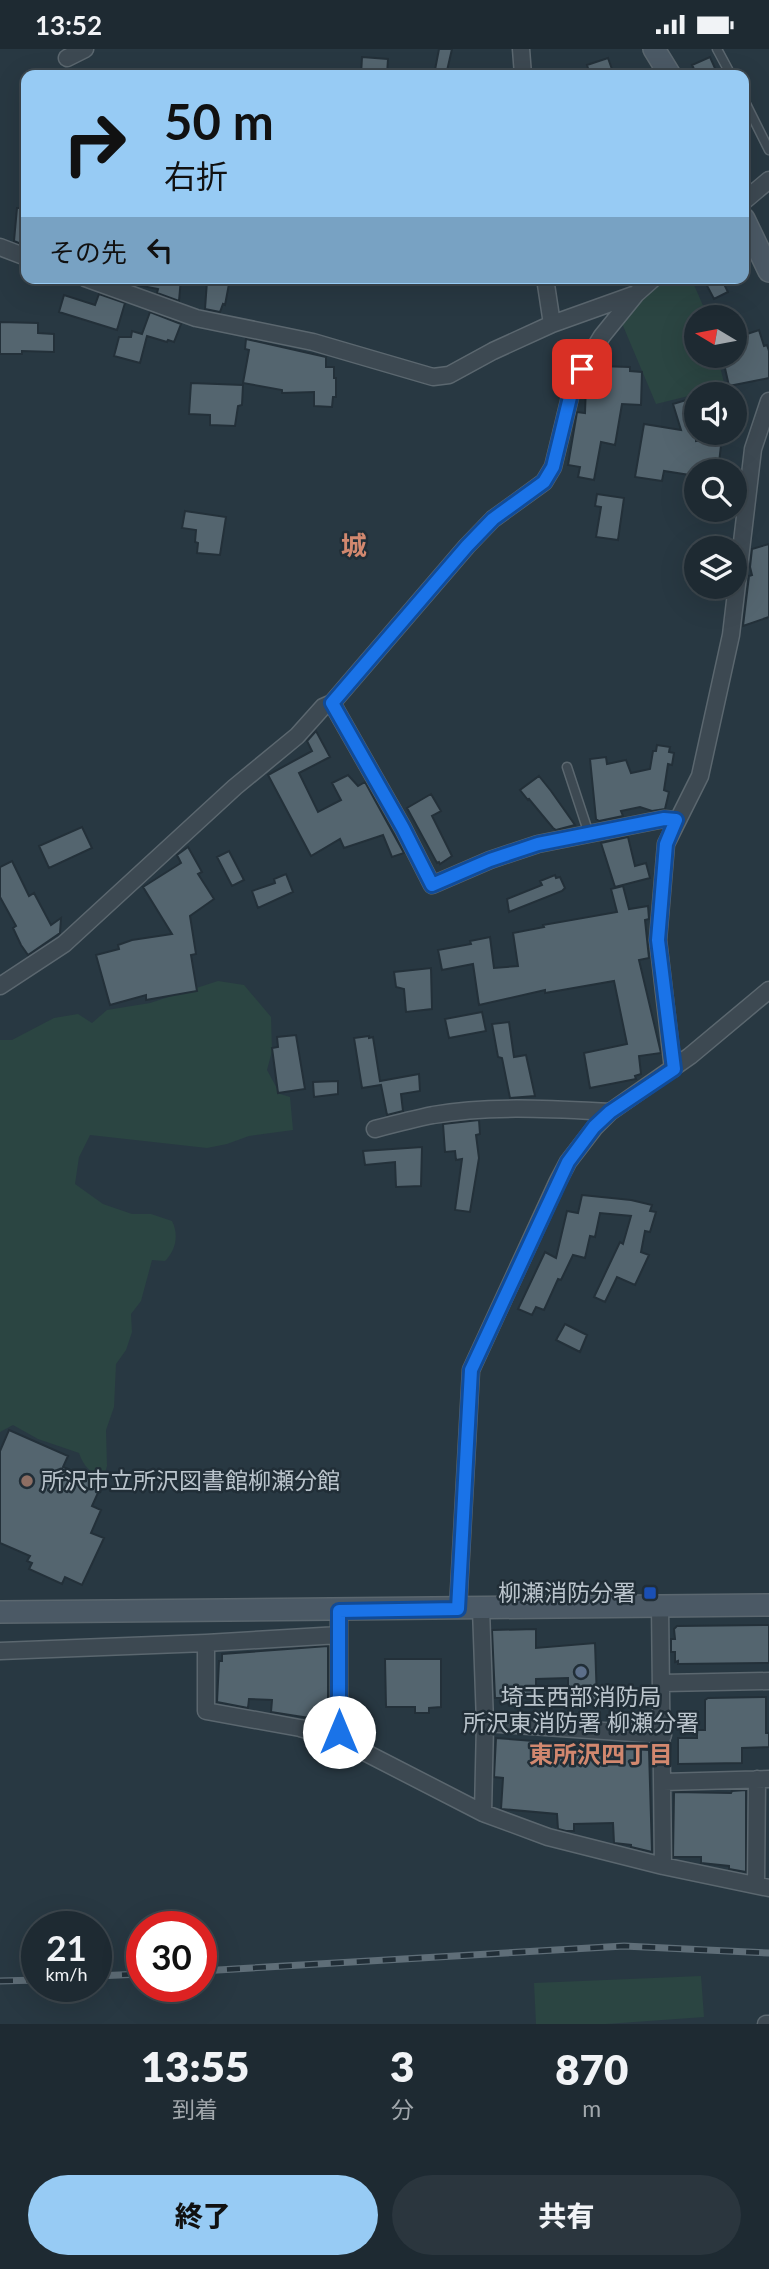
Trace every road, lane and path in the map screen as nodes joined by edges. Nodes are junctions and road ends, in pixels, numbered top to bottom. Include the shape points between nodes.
1 (85, 49) edge
2 (521, 49) edge
3 (717, 49) edge
4 (67, 58) dead end
5 (523, 70) edge
6 (728, 70) edge
7 (749, 110) edge
8 (769, 151) edge
9 (769, 180) edge
10 (749, 197) edge
11 (749, 229) edge
12 (0, 247) edge
13 (21, 255) edge
14 (769, 271) edge
15 (102, 284) edge
16 (546, 284) edge
17 (647, 284) edge
18 (636, 294) junction
19 (552, 324) junction
20 (769, 401) edge
21 (332, 703) junction
22 (567, 767) dead end
23 (676, 820) junction
24 (589, 834) junction
25 (0, 986) edge
26 (769, 990) edge
27 (674, 1069) junction
28 (610, 1112) junction
29 (375, 1129) dead end
30 (769, 1605) edge
31 (660, 1606) junction
32 (458, 1609) junction
33 (481, 1609) junction
34 (339, 1611) junction
35 (0, 1612) edge
36 (339, 1635) junction
37 (206, 1643) junction
38 (0, 1651) edge
39 (769, 1681) edge
40 (663, 1683) junction
41 (485, 1723) junction
42 (663, 1735) junction
43 (339, 1739) junction
44 (763, 1779) edge
45 (663, 1782) junction
46 (483, 1813) junction
47 (663, 1866) junction
48 (763, 1887) edge

1 - 4 street
2 - 5 street
3 - 6 lane
7 - 8 lane
9 - 10 street
11 - 14 street
12 - 13 street
15 - 19 street via 195,318 313,342 433,377 449,375
16 - 19 street
17 - 18 street
18 - 19 street
18 - 21 street via 602,336 572,389 553,467 544,482 493,519 467,546
20 - 23 street via 753,449 732,635 700,776
21 - 24 street via 432,885 538,844
21 - 25 street via 64,944
22 - 24 lane
23 - 24 street
23 - 27 street via 666,844 658,940
26 - 27 street
27 - 28 street
28 - 29 street via 472,1111
28 - 32 street via 568,1162 471,1370
30 - 31 street
31 - 33 street
31 - 40 street
32 - 33 street
32 - 34 street
33 - 41 street
34 - 35 street
34 - 36 street
36 - 37 street
36 - 43 street
37 - 38 street
37 - 43 street via 206,1711
39 - 40 street
40 - 42 street
41 - 42 street
41 - 46 street
42 - 45 street
43 - 46 street
44 - 45 street
44 - 48 street
45 - 47 street
46 - 47 street via 548,1837
47 - 48 street

